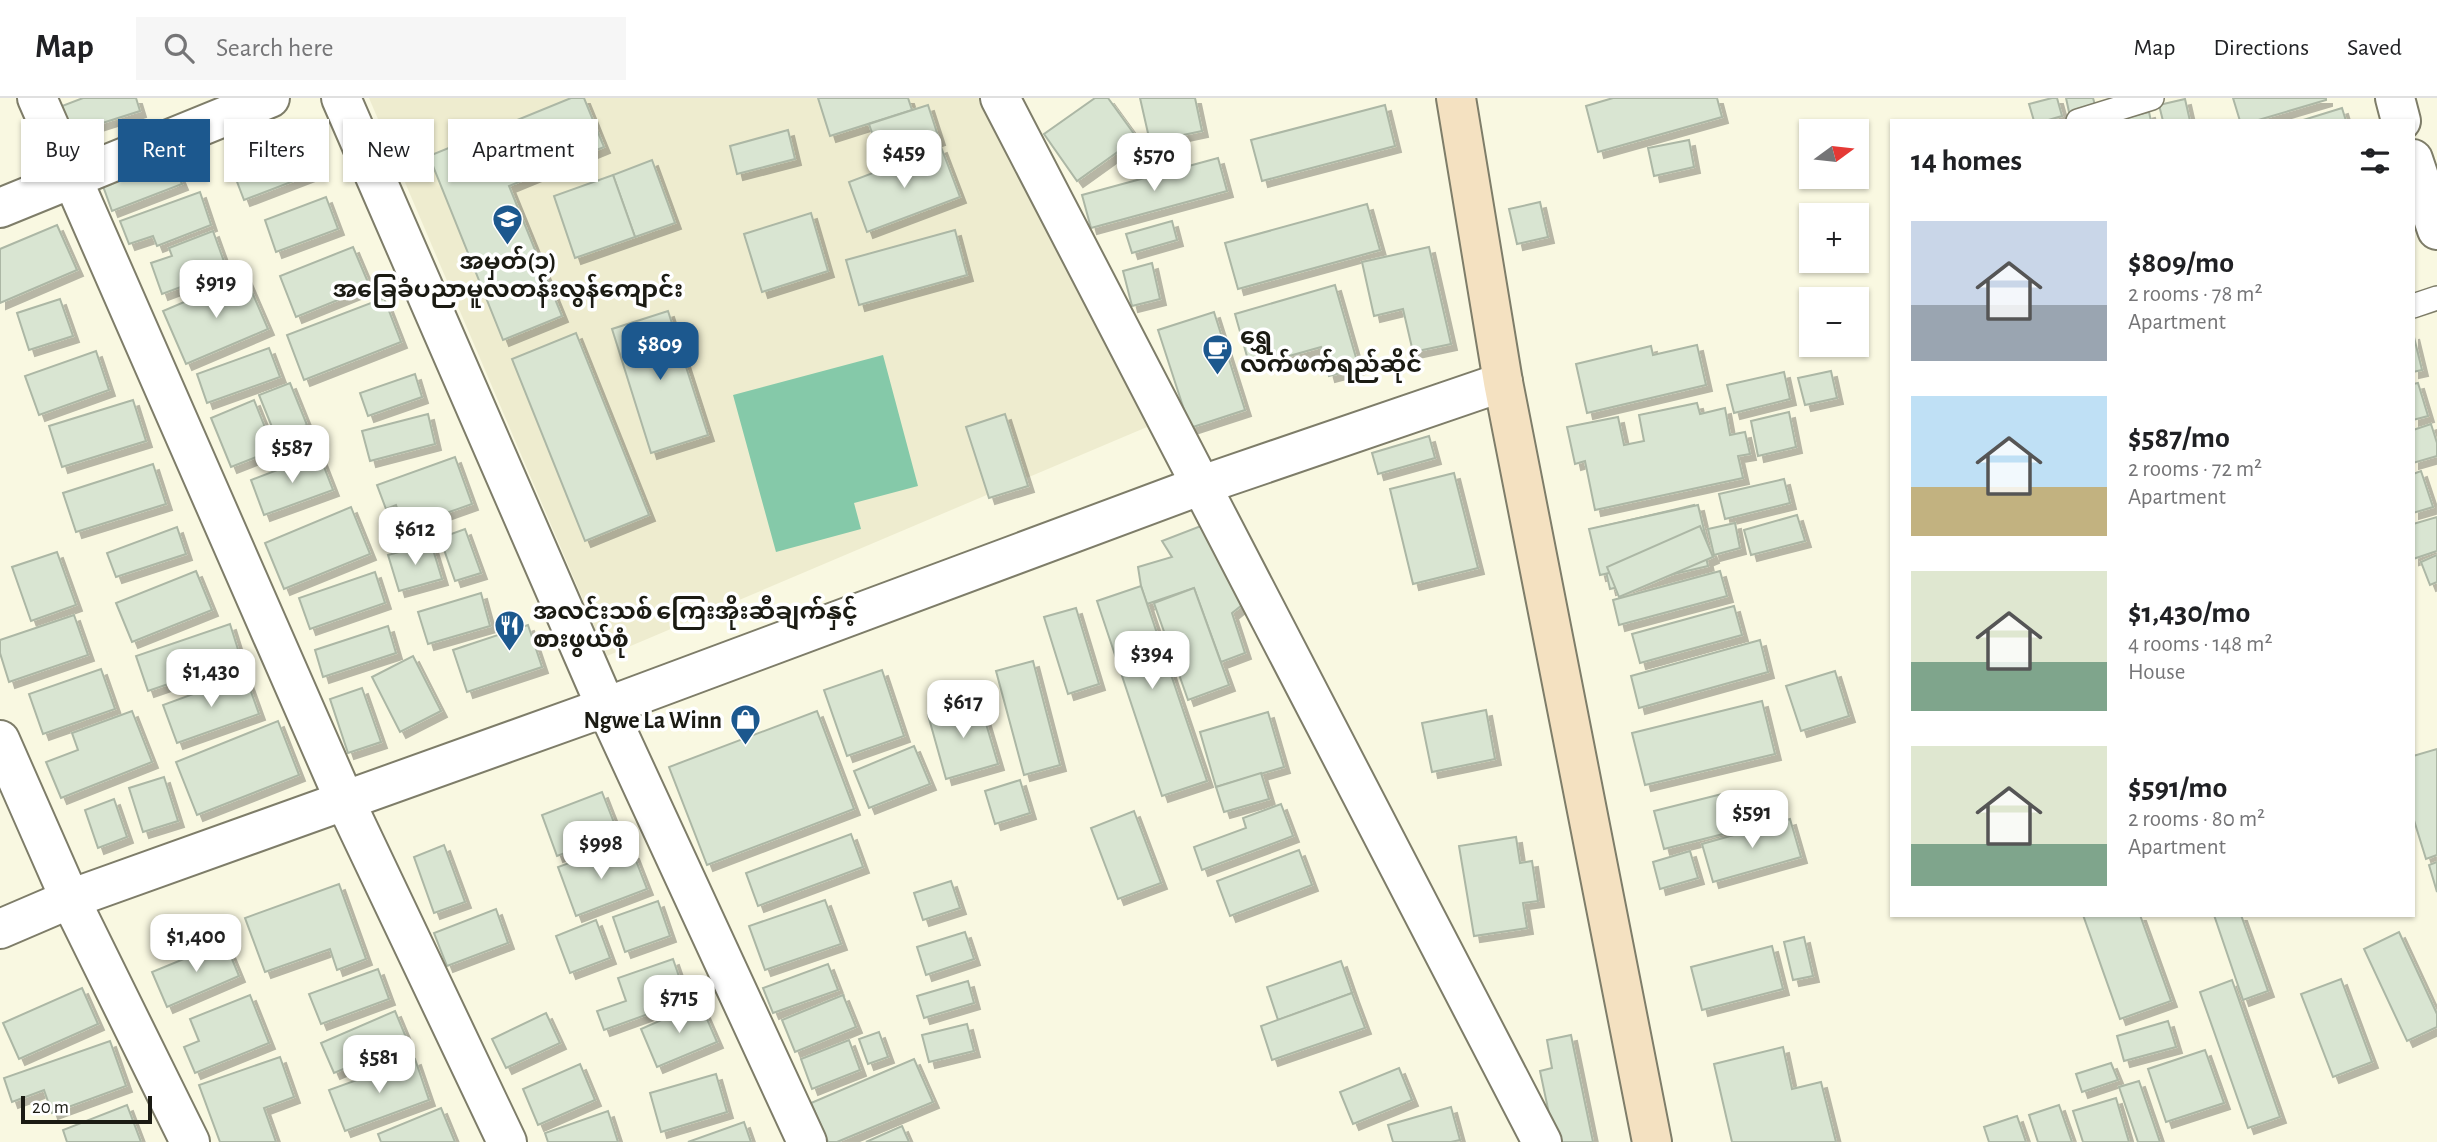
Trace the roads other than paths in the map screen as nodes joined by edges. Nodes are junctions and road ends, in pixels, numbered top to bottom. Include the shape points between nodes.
1 (37, 98) edge
2 (270, 98) edge
3 (341, 98) edge
4 (1000, 98) edge
5 (1456, 98) edge
6 (2152, 98) edge
7 (47, 119) edge
8 (2084, 119) edge
9 (2415, 165) edge
10 (104, 167) edge
11 (67, 182) edge
12 (76, 182) edge
13 (0, 208) edge
14 (2437, 230) edge
15 (2437, 298) edge
16 (2415, 305) edge
17 (1503, 382) junction
18 (1202, 485) junction
19 (606, 708) junction
20 (0, 740) edge
21 (344, 799) junction
22 (70, 899) junction
23 (0, 929) edge
24 (190, 1142) edge
25 (507, 1142) edge
26 (807, 1142) edge
27 (1542, 1142) edge
28 (1652, 1142) edge

1 - 7 street
2 - 10 street
3 - 19 street
4 - 18 street
5 - 17 main road
6 - 8 lane
9 - 14 street
11 - 13 street
12 - 21 street
15 - 16 lane
17 - 18 street
17 - 28 main road
18 - 19 street
18 - 27 street
19 - 21 street
19 - 26 street
20 - 22 street
21 - 22 street
21 - 25 street
22 - 23 street
22 - 24 street

